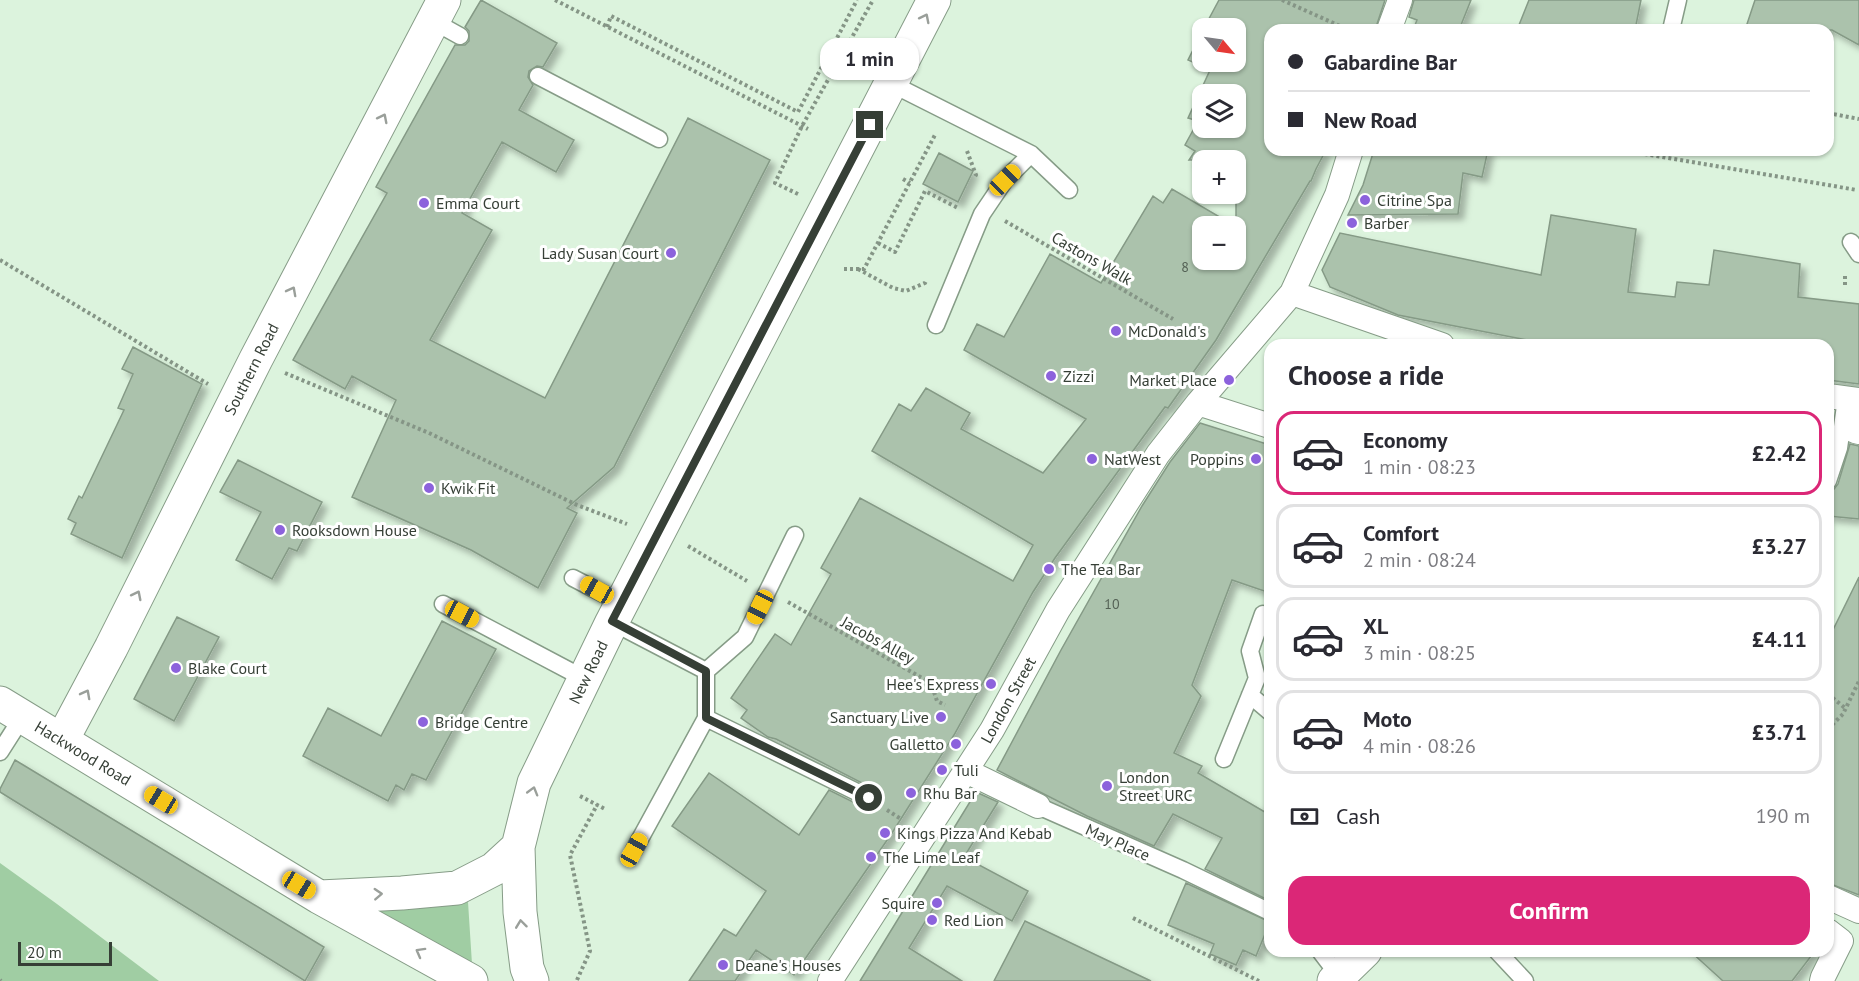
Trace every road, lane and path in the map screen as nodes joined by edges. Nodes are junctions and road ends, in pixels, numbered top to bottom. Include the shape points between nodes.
1 (555, 0) edge
2 (857, 0) edge
3 (873, 0) edge
4 (934, 0) edge
5 (1282, 0) edge
6 (1400, 0) edge
7 (1678, 0) edge
8 (446, 19) edge
9 (1336, 24) edge
10 (1391, 24) edge
11 (1672, 24) edge
12 (607, 27) junction
13 (538, 76) dead end
14 (892, 84) junction
15 (1834, 114) edge
16 (1859, 119) edge
17 (802, 126) junction
18 (808, 129) dead end
19 (945, 134) dead end
20 (659, 139) dead end
21 (962, 146) dead end
22 (1031, 154) junction
23 (1349, 156) edge
24 (1656, 156) edge
25 (903, 179) dead end
26 (910, 183) junction
27 (972, 183) dead end
28 (1069, 190) dead end
29 (1857, 190) dead end
30 (799, 195) dead end
31 (963, 200) dead end
32 (998, 218) dead end
33 (878, 243) junction
34 (0, 260) edge
35 (844, 269) dead end
36 (858, 269) junction
37 (930, 273) dead end
38 (1292, 293) junction
39 (1173, 319) dead end
40 (936, 325) dead end
41 (1425, 339) edge
42 (279, 370) dead end
43 (209, 384) dead end
44 (1848, 399) edge
45 (1191, 411) junction
46 (1264, 425) edge
47 (1859, 432) edge
48 (1834, 463) edge
49 (630, 525) dead end
50 (795, 535) dead end
51 (682, 543) dead end
52 (573, 578) dead end
53 (767, 592) junction
54 (443, 604) dead end
55 (618, 613) junction
56 (1263, 614) dead end
57 (706, 671) junction
58 (585, 679) junction
59 (1859, 681) edge
60 (1250, 695) junction
61 (1834, 699) edge
62 (945, 705) dead end
63 (1264, 706) edge
64 (1845, 708) junction
65 (11, 710) edge
66 (706, 718) junction
67 (1834, 723) edge
68 (62, 740) junction
69 (0, 752) edge
70 (1224, 759) dead end
71 (966, 771) junction
72 (580, 796) dead end
73 (869, 798) joint
74 (597, 805) junction
75 (1038, 806) joint
76 (605, 809) dead end
77 (925, 836) junction
78 (518, 847) junction
79 (634, 850) dead end
80 (319, 897) junction
81 (1834, 900) edge
82 (1264, 909) edge
83 (1859, 911) edge
84 (1133, 918) dead end
85 (1354, 957) edge
86 (1503, 957) edge
87 (1829, 957) edge
88 (1331, 969) edge
89 (577, 980) edge
90 (471, 981) edge
91 (532, 981) edge
92 (830, 981) edge
93 (1259, 981) edge
94 (1525, 981) edge
95 (1822, 981) edge

1 - 12 path
2 - 12 path via 798,112 611,16
3 - 17 path
14 -> 4 street, New Road
5 - 9 path
6 - 10 street
7 - 11 lane
68 -> 8 street, Southern Road via 251,369
12 - 17 path
13 - 20 lane
14 - 22 lane
14 - 55 street, New Road
15 - 16 path
17 - 18 path
17 - 30 path via 775,183
19 - 26 path via 937,130
21 - 27 path via 969,153 976,175
22 - 28 lane
22 - 40 lane via 1005,180 982,214
23 - 38 street via 1337,195
24 - 29 path
25 - 26 path
26 - 33 path
31 - 33 path via 961,209 925,191 895,252
32 - 39 path, Castons Walk
33 - 36 path via 864,268
34 - 43 path
35 - 36 path
36 - 37 path via 906,291 925,283
38 - 41 street
38 - 45 street
42 - 49 path via 429,433 577,505
44 - 47 street via 1855,432
44 - 48 lane
45 - 46 street
45 - 71 street, London Street via 1158,454 1058,610
50 - 53 lane
51 - 53 path, Jacobs Alley
52 - 55 lane
53 - 57 lane via 745,637
53 - 62 path, Jacobs Alley via 931,683 937,701
54 - 58 lane
55 - 57 lane
55 - 58 street, New Road
56 - 60 lane via 1250,651 1257,678
57 - 66 lane
78 -> 58 street, New Road via 534,783
59 - 64 path
60 - 63 lane
60 - 70 lane
61 - 64 path
64 - 67 path
65 - 68 street, Hackwood Road
65 - 69 lane
66 - 73 lane
66 - 79 lane
68 - 80 street, Hackwood Road
71 - 75 street, May Place
71 - 77 street, London Street
72 - 74 path
73 - 77 path
74 - 76 path
74 - 89 path via 570,855 590,951
75 - 82 lane, May Place
77 - 92 street, London Street
80 -> 78 street via 457,888 494,869
91 -> 78 street, New Road via 520,912
90 -> 80 street, Hackwood Road
81 - 83 street
84 - 93 path
85 - 88 street
86 - 94 lane
87 - 95 street

